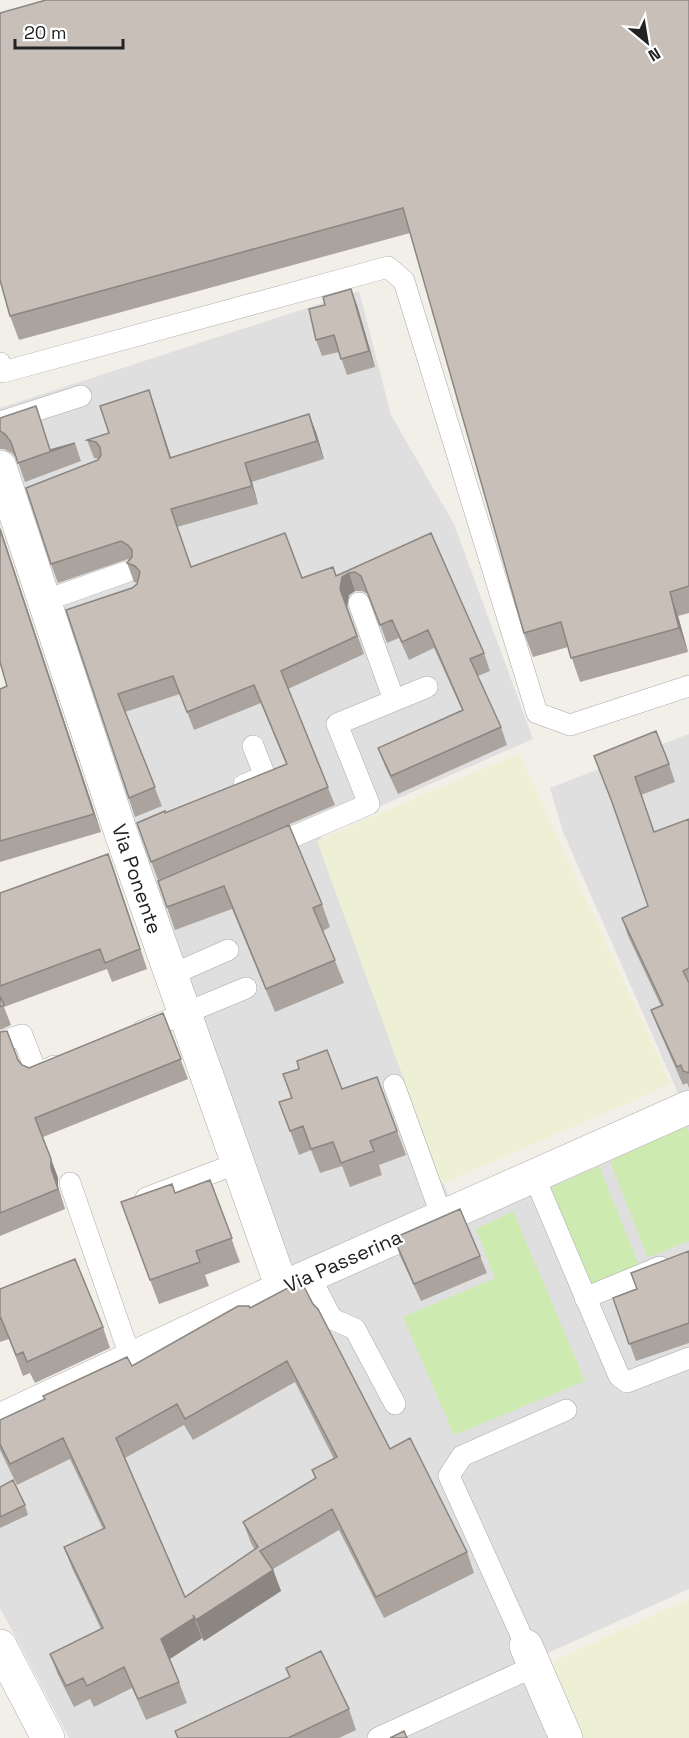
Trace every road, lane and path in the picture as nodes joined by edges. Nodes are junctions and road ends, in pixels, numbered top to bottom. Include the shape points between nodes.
1 (0, 363) edge
2 (81, 396) dead end
3 (0, 422) edge
4 (0, 467) edge
5 (126, 572) edge
6 (359, 603) dead end
7 (57, 612) junction
8 (689, 686) edge
9 (427, 687) dead end
10 (394, 700) junction
11 (253, 746) dead end
12 (222, 794) edge
13 (252, 854) edge
14 (228, 950) dead end
15 (171, 975) junction
16 (246, 988) dead end
17 (185, 1014) junction
18 (9, 1040) edge
19 (120, 1040) edge
20 (77, 1057) edge
21 (394, 1085) dead end
22 (689, 1107) edge
23 (238, 1163) junction
24 (534, 1176) junction
25 (70, 1183) dead end
26 (133, 1203) edge
27 (442, 1216) junction
28 (673, 1262) edge
29 (296, 1281) junction
30 (585, 1298) junction
31 (130, 1359) junction
32 (689, 1359) edge
33 (395, 1404) dead end
34 (566, 1410) dead end
35 (0, 1420) edge
36 (0, 1646) edge
37 (530, 1656) junction
38 (48, 1738) edge
39 (378, 1738) edge
40 (566, 1738) edge

1 - 8 lane via 3,372 388,267 404,281 537,713 570,725
2 - 3 lane
4 - 7 street, Via Ponente via 22,496
5 - 7 lane
6 - 10 lane
7 - 15 street, Via Ponente via 125,844 155,895
9 - 10 lane
10 - 13 lane via 337,724 369,804
11 - 12 lane via 265,776
14 - 15 lane
15 - 17 street, Via Ponente
16 - 17 lane
17 - 19 lane
17 - 23 street, Via Ponente
18 - 20 lane via 22,1035 37,1074
21 - 27 lane
22 - 24 street, Via Passerina
23 - 26 lane
23 - 29 street, Via Ponente
24 - 27 street, Via Passerina
24 - 30 lane
25 - 31 lane
27 - 29 street, Via Passerina
28 - 30 lane
29 - 31 street, Via Passerina
29 - 33 lane via 332,1319 355,1329
30 - 32 lane via 619,1376 627,1382
31 - 35 street, Via Passerina
34 - 37 lane via 462,1456 449,1476
36 - 38 street
37 - 39 lane
37 - 40 street

